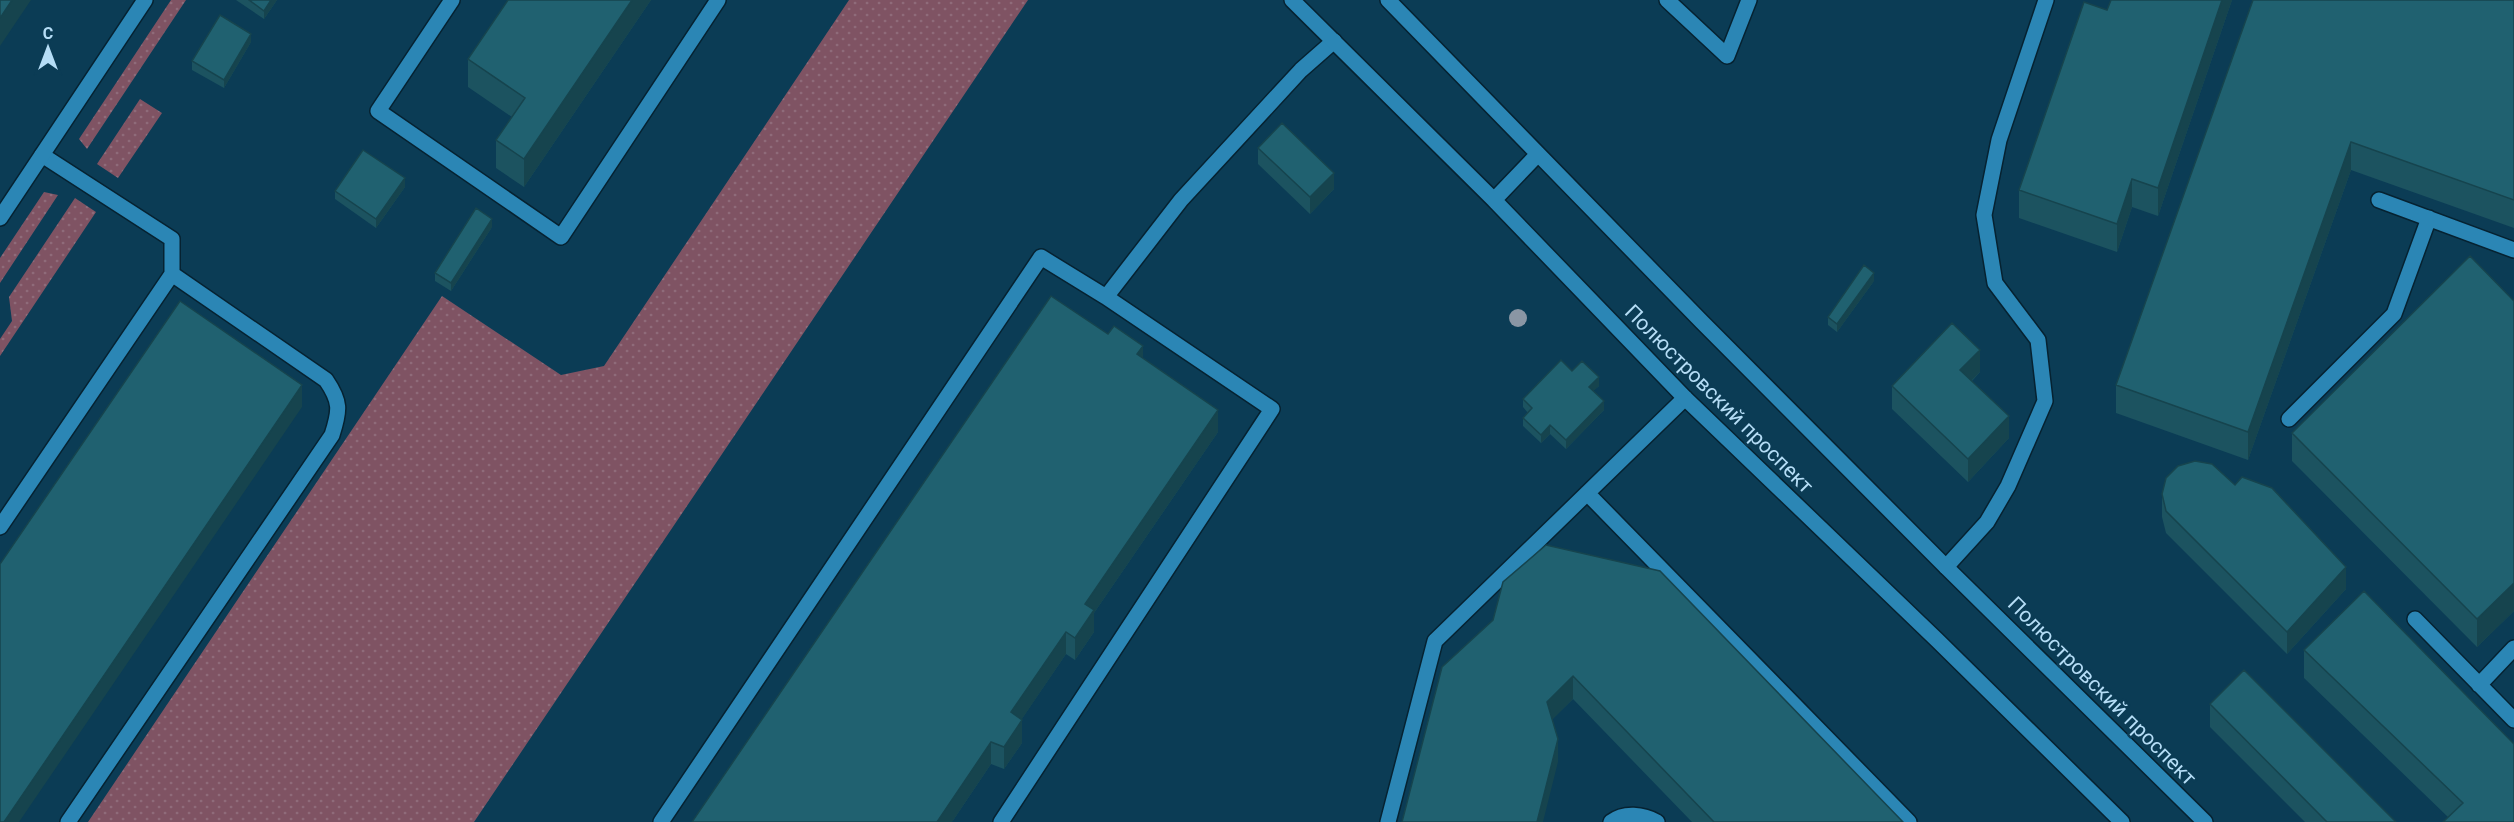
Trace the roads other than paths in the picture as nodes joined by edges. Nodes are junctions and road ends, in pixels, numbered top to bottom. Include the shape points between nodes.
1 (145, 0) edge
2 (452, 0) edge
3 (718, 0) edge
4 (1292, 0) edge
5 (1388, 0) edge
6 (1667, 0) edge
7 (1749, 0) edge
8 (2046, 0) edge
9 (1334, 41) junction
10 (1538, 154) junction
11 (42, 155) junction
12 (1494, 200) junction
13 (2379, 200) dead end
14 (0, 218) edge
15 (2429, 218) junction
16 (2514, 250) edge
17 (172, 274) junction
18 (1106, 297) junction
19 (1685, 398) junction
20 (2289, 419) dead end
21 (1587, 493) junction
22 (0, 527) edge
23 (1946, 567) junction
24 (2415, 619) dead end
25 (2514, 648) edge
26 (2479, 685) junction
27 (2514, 720) edge
28 (68, 822) edge
29 (661, 822) edge
30 (1000, 822) edge
31 (1388, 822) edge
32 (1611, 822) edge
33 (1657, 822) edge
34 (1909, 822) edge
35 (2122, 822) edge
36 (2205, 822) edge

1 - 11 main road
2 - 3 main road via 378,111 561,237
4 - 9 main road, Полюстровский проспект
5 - 10 main road, Полюстровский проспект
6 - 7 main road via 1727,56
8 - 23 main road via 1999,140 1984,215 1995,283 2038,340 2045,401 2008,486 1987,522
9 - 12 main road, Полюстровский проспект
9 - 18 main road via 1181,200
10 - 12 main road
10 - 23 main road, Полюстровский проспект
11 - 14 main road
11 - 17 main road via 172,239
12 - 19 main road, Полюстровский проспект
13 - 15 main road
15 - 16 main road
15 - 20 main road via 2394,314
17 - 22 main road
17 - 28 main road via 326,380 337,395 339,414 332,435
18 - 29 main road via 1041,257
18 - 30 main road via 1272,409
19 - 21 main road
19 - 35 main road, Полюстровский проспект
21 - 31 main road via 1435,641
21 - 34 main road
23 - 36 main road, Полюстровский проспект
24 - 26 main road
25 - 26 main road
26 - 27 main road
32 - 33 main road via 1635,815

